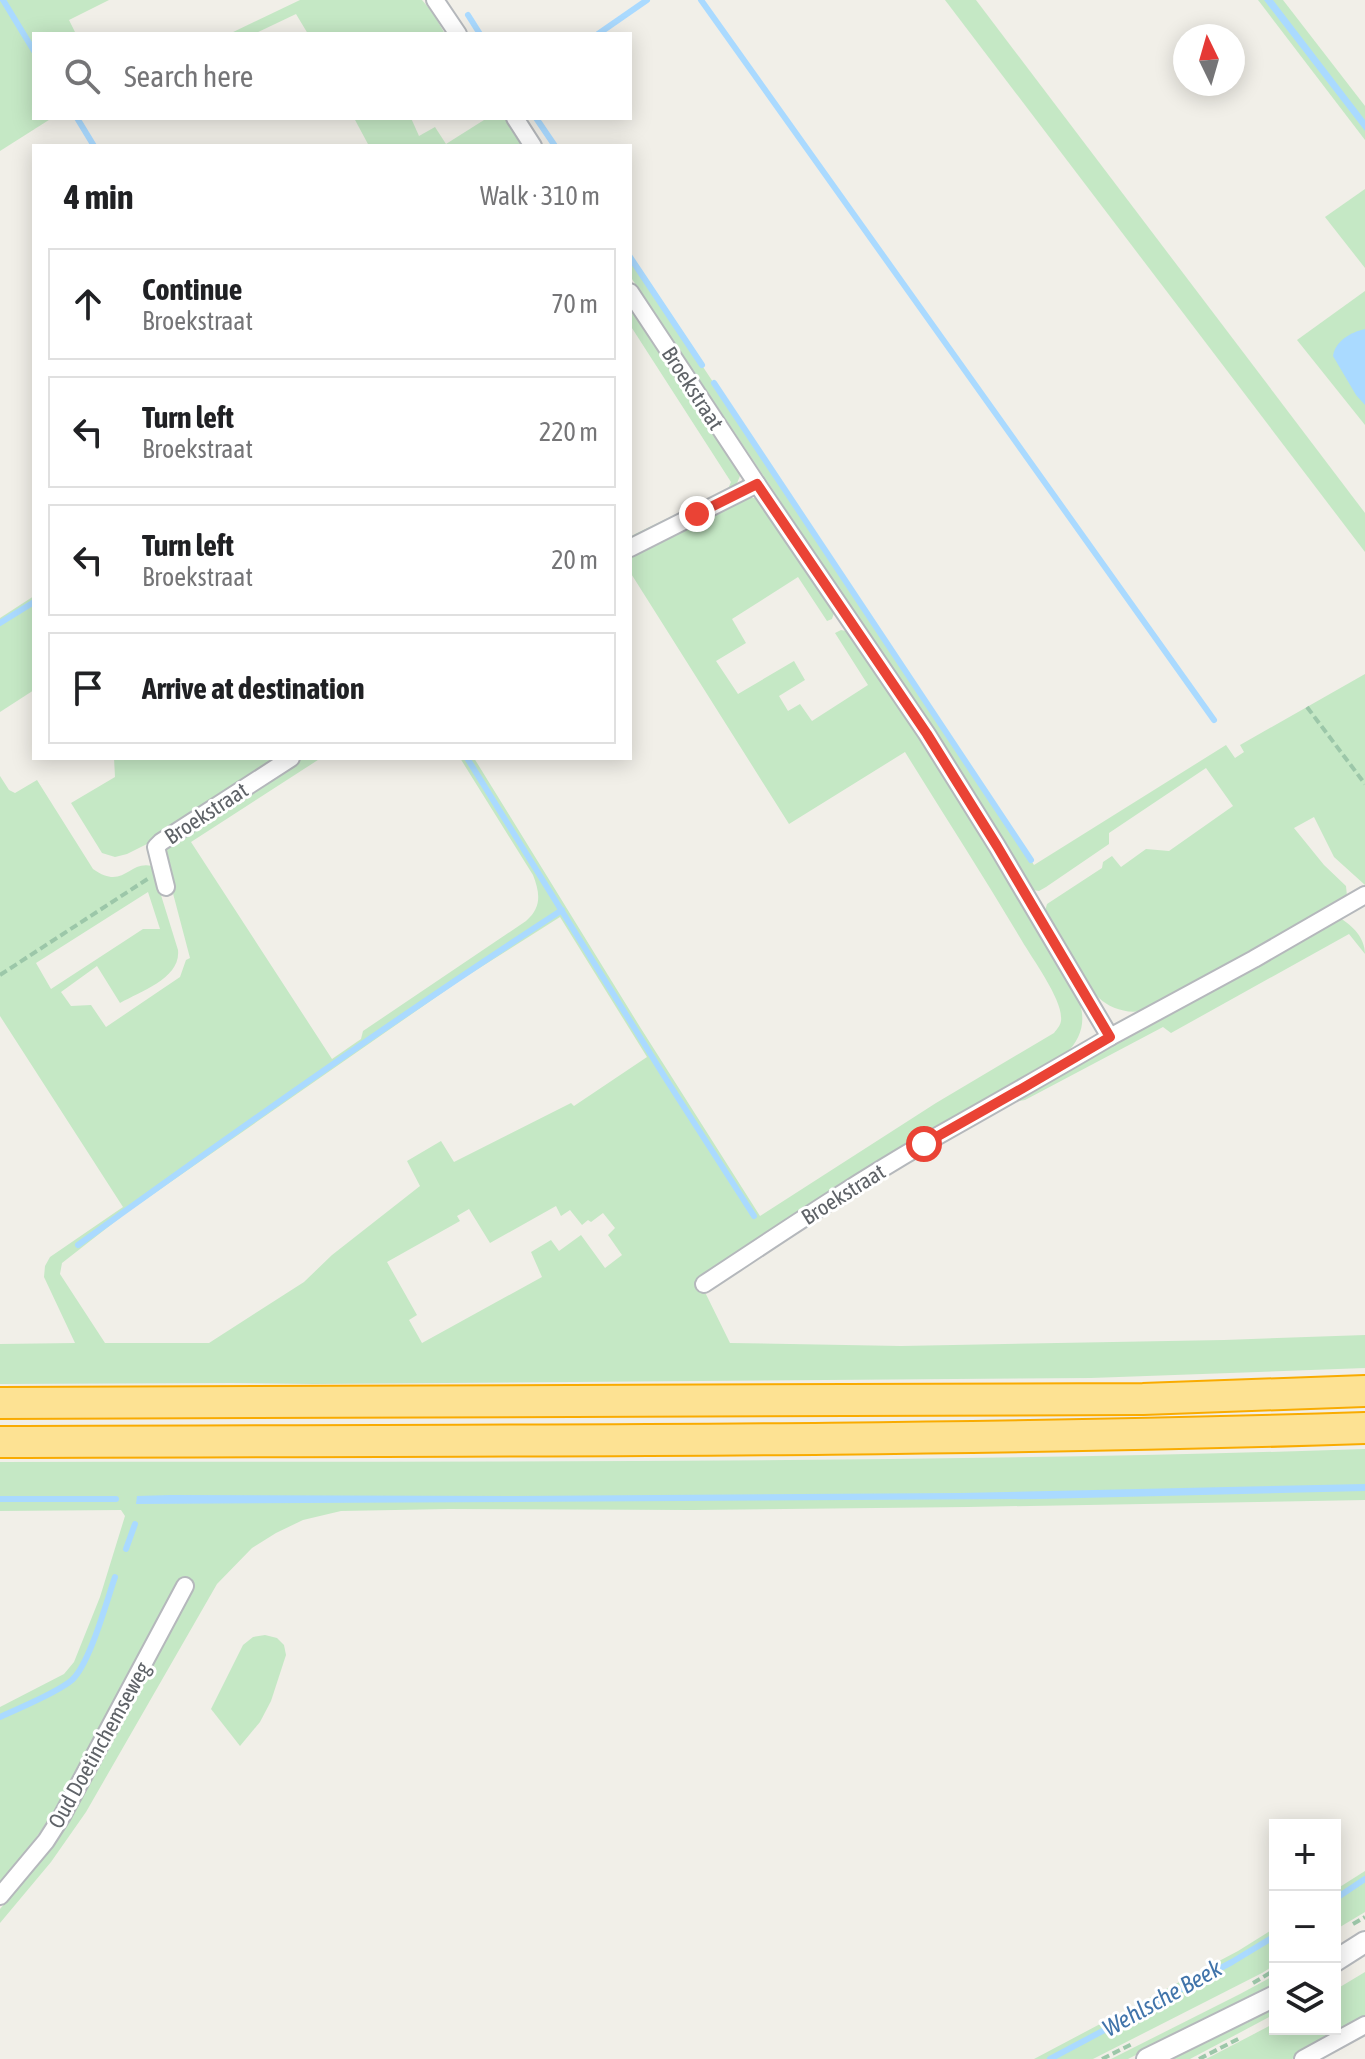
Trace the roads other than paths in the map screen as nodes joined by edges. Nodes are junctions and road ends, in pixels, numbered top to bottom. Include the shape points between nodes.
1 (435, 0) edge
2 (457, 32) edge
3 (516, 120) edge
4 (532, 144) edge
5 (632, 295) edge
6 (757, 484) junction
7 (632, 547) edge
8 (288, 760) edge
9 (166, 887) dead end
10 (1365, 895) edge
11 (1110, 1037) junction
12 (704, 1284) dead end
13 (1365, 1391) edge
14 (0, 1403) edge
15 (1365, 1428) edge
16 (0, 1442) edge
17 (185, 1586) dead end
18 (0, 1896) edge
19 (1365, 1942) edge
20 (1341, 1957) edge
21 (1269, 1999) edge
22 (1365, 2025) edge
23 (1147, 2059) edge
24 (1303, 2059) edge

1 - 2 street
3 - 4 street
5 - 6 street, Broekstraat
6 - 7 street
6 - 11 street, Broekstraat via 935,747
8 - 9 street, Broekstraat via 156,847
10 - 11 street, Broekstraat
11 - 12 street, Broekstraat via 899,1159
13 - 14 highway via 1143,1399
15 - 16 highway via 863,1438
17 - 18 street, Oud Doetinchemseweg via 62,1816
19 - 20 street
21 - 23 street
22 - 24 street

